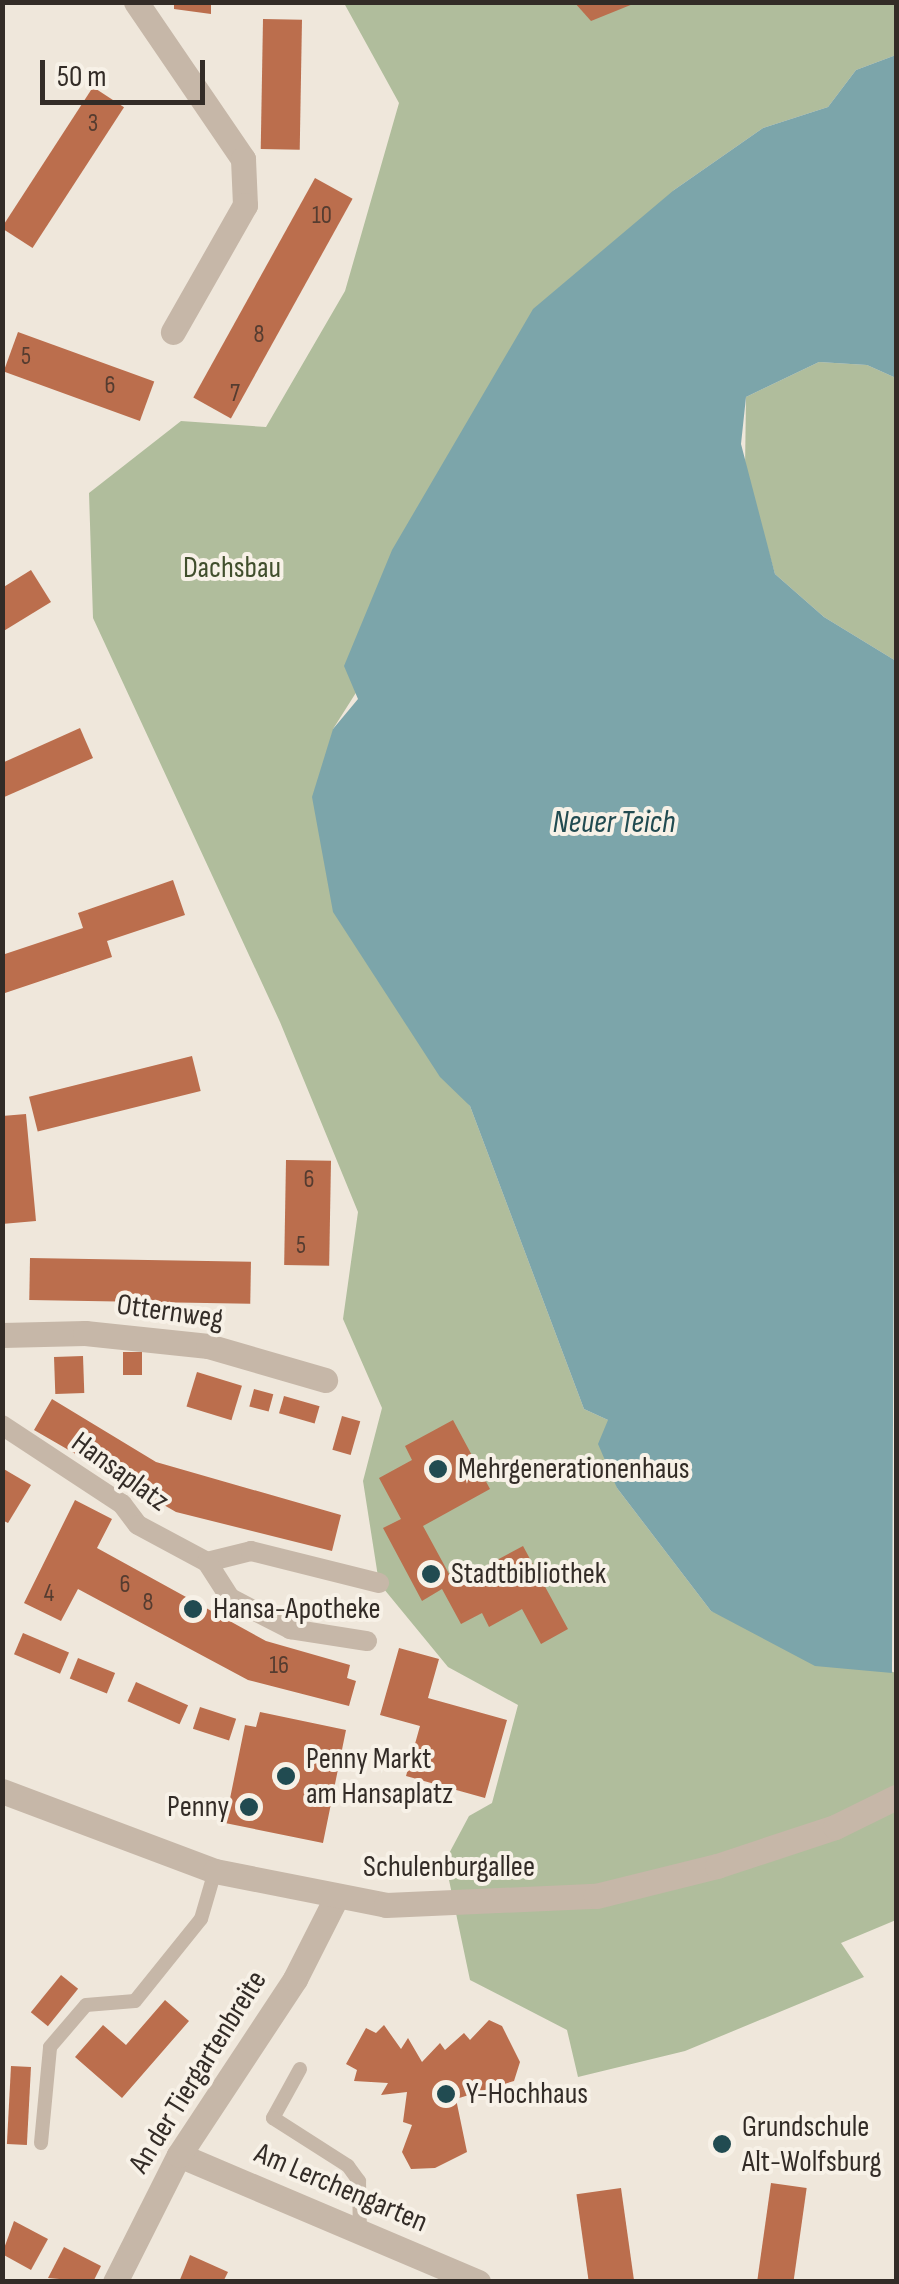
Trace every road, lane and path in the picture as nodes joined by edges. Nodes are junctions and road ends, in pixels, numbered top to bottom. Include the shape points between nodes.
1 (136, 2) edge
2 (173, 332) dead end
3 (2, 1335) edge
4 (324, 1380) dead end
5 (2, 1425) edge
6 (207, 1562) junction
7 (379, 1583) dead end
8 (367, 1641) dead end
9 (2, 1791) edge
10 (896, 1796) edge
11 (215, 1871) junction
12 (336, 1898) junction
13 (300, 2069) dead end
14 (41, 2144) dead end
15 (179, 2155) junction
16 (360, 2232) junction
17 (115, 2282) edge
18 (478, 2282) edge

1 - 2 street via 243,159 245,205
3 - 4 street, Otternweg via 85,1333 208,1346
5 - 6 street, Hansaplatz via 122,1504 138,1526
6 - 7 street via 251,1551
6 - 8 street, Hansaplatz via 230,1598 290,1629
9 - 11 street, Schulenburgallee via 48,1815
10 - 12 street, Schulenburgallee via 818,1832 596,1896 480,1904
11 - 12 street, Schulenburgallee
11 - 14 lane via 201,1919 135,2001 86,2005 50,2047
12 - 15 street, An der Tiergartenbreite via 295,1979
13 - 16 lane via 273,2118 348,2166 359,2181
15 - 16 street, Am Lerchengarten
15 - 17 street, An der Tiergartenbreite
16 - 18 street, Am Lerchengarten

